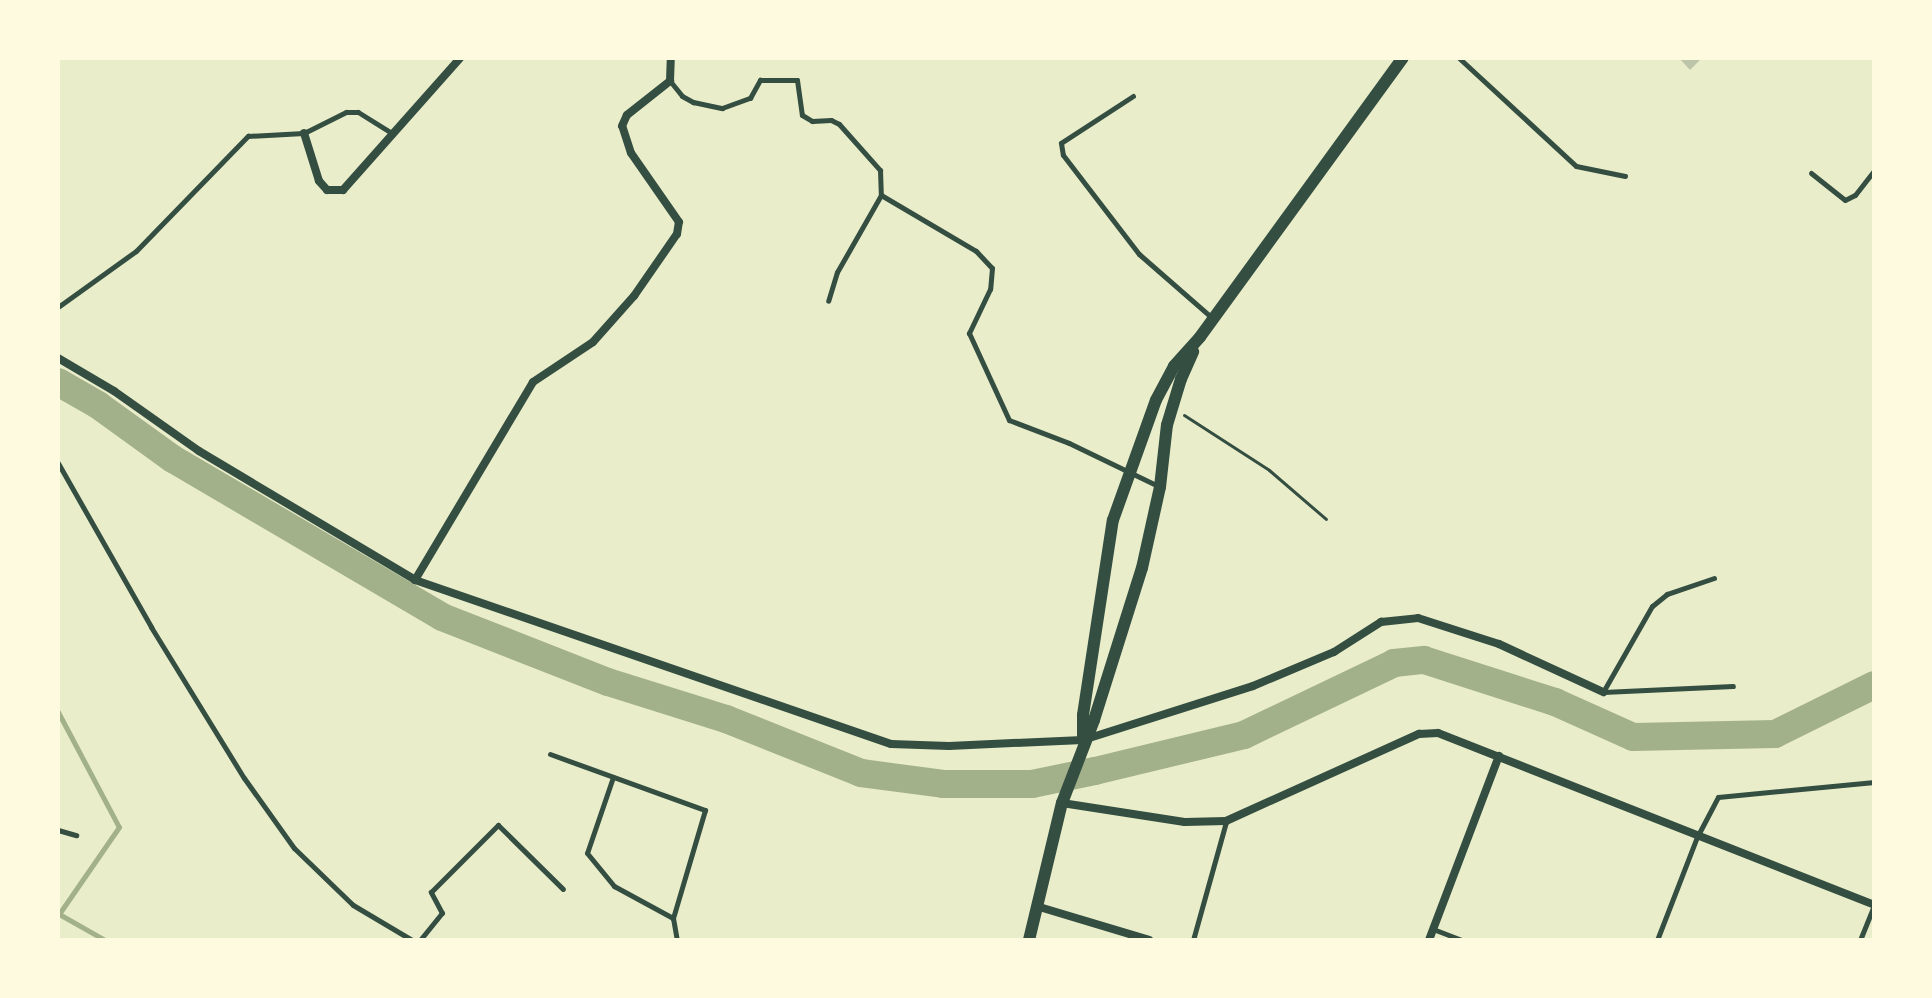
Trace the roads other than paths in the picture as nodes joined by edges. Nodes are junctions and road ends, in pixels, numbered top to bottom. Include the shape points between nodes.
1 (460, 58) edge
2 (671, 58) edge
3 (1403, 58) edge
4 (1459, 58) edge
5 (670, 81) junction
6 (1133, 96) dead end
7 (304, 133) junction
8 (391, 133) junction
9 (1874, 171) edge
10 (1811, 173) dead end
11 (1625, 176) dead end
12 (881, 195) junction
13 (828, 301) dead end
14 (58, 307) edge
15 (1213, 318) junction
16 (1200, 337) junction
17 (58, 358) edge
18 (58, 463) edge
19 (1131, 472) junction
20 (1160, 487) junction
21 (1714, 578) dead end
22 (415, 580) junction
23 (1733, 686) dead end
24 (1603, 692) junction
25 (1083, 740) junction
26 (550, 754) dead end
27 (1499, 756) junction
28 (613, 777) junction
29 (1874, 782) edge
30 (1062, 803) junction
31 (1226, 821) junction
32 (58, 830) edge
33 (76, 835) dead end
34 (1697, 837) junction
35 (563, 889) dead end
36 (1874, 905) edge
37 (1036, 906) junction
38 (673, 918) junction
39 (1433, 929) junction
40 (412, 940) edge
41 (420, 940) edge
42 (677, 940) edge
43 (1029, 940) edge
44 (1149, 940) edge
45 (1193, 940) edge
46 (1429, 940) edge
47 (1461, 940) edge
48 (1657, 940) edge
49 (1860, 940) edge

1 - 8 street
2 - 5 street
3 - 15 street
4 - 11 lane via 1576,166
5 - 12 lane via 693,102 722,108 750,98 760,80 797,80 802,115 839,124 880,170
5 - 22 street via 627,115 622,126 631,153 679,222 677,234 634,296 593,342 526,391
6 - 15 lane via 1061,143 1063,155 1139,254
7 - 8 lane via 346,112 358,112
7 - 8 street via 319,181 335,192 350,186
7 - 14 lane via 248,136 136,251
9 - 10 lane via 1845,200
12 - 13 lane via 837,272
12 - 19 lane via 976,251 992,268 990,289 969,333 1009,420
15 - 16 street
16 - 19 street via 1174,366 1156,400
16 - 20 street via 1172,407
17 - 22 street via 199,451
18 - 40 lane via 213,728 294,848 353,905
19 - 20 lane
19 - 25 street via 1113,520 1105,563
20 - 25 street via 1142,568
21 - 24 lane via 1667,594 1652,606
22 - 25 street via 891,744
23 - 24 lane
24 - 25 street via 1499,644 1418,618 1381,622 1334,652 1253,686
25 - 30 street
26 - 28 lane
27 - 31 street via 1438,733 1419,734
27 - 34 street
27 - 39 street
28 - 38 lane via 587,853 614,886
28 - 38 lane via 705,810
29 - 34 lane via 1718,797
30 - 31 street via 1185,822
30 - 37 street
31 - 45 lane
32 - 33 lane
34 - 36 street
34 - 48 lane
35 - 41 lane via 498,825 431,892 442,913
36 - 49 lane
37 - 43 street
37 - 44 street
38 - 42 lane
39 - 46 street
39 - 47 lane

